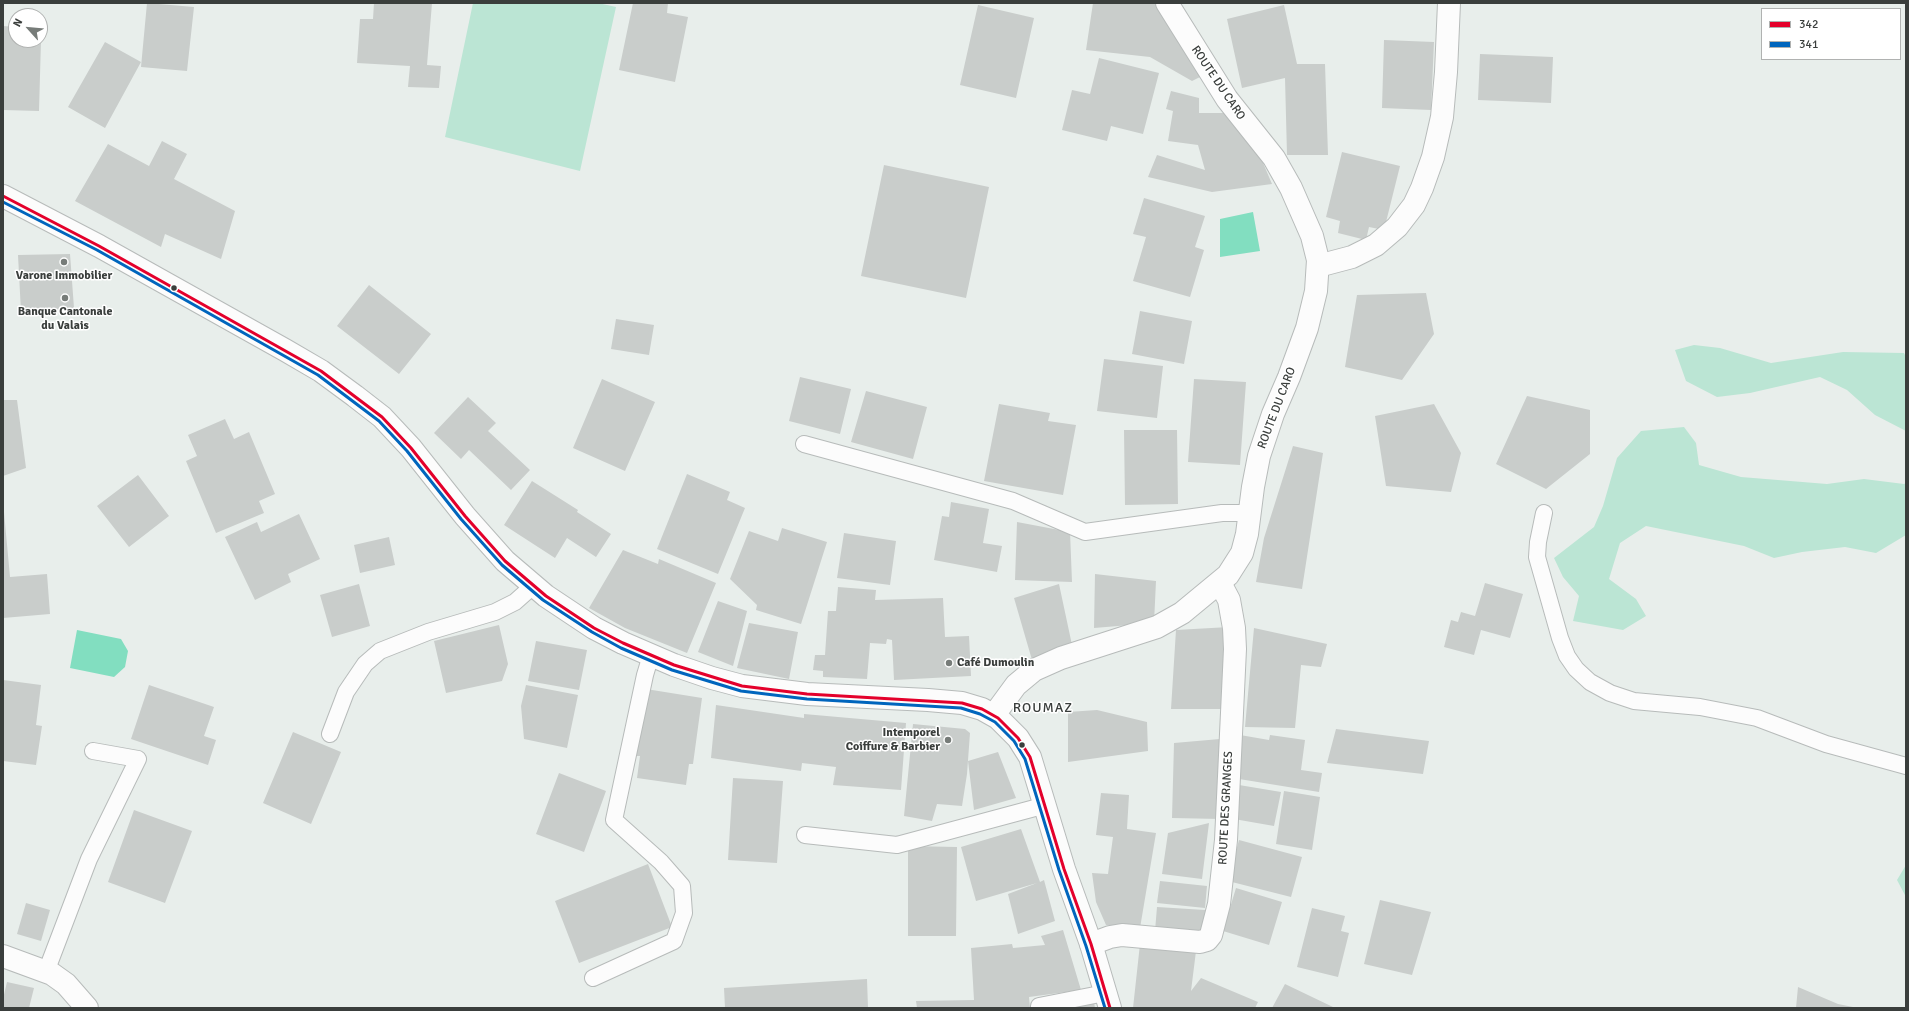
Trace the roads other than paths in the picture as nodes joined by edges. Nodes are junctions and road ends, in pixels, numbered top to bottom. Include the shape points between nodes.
1 (1167, 3) edge
2 (1449, 3) edge
3 (3, 196) edge
4 (1318, 266) junction
5 (804, 444) dead end
6 (1249, 513) junction
7 (1544, 513) dead end
8 (1220, 583) junction
9 (533, 586) junction
10 (651, 655) junction
11 (994, 715) junction
12 (330, 734) dead end
13 (93, 751) dead end
14 (1906, 766) edge
15 (1046, 805) junction
16 (805, 835) dead end
17 (1091, 944) junction
18 (3, 956) edge
19 (46, 972) junction
20 (593, 978) dead end
21 (1107, 1001) edge
22 (87, 1008) edge
23 (1039, 1008) edge

1 - 4 street, ROUTE DU CARO via 1227,99 1274,158 1292,188 1312,236
2 - 4 street via 1442,117 1434,157 1422,188 1397,227 1376,245 1352,257
3 - 9 street via 99,246 321,371 355,396 382,417 477,531
4 - 6 street, ROUTE DU CARO via 1316,291 1307,328 1259,456
5 - 6 lane via 1013,501 1085,532 1222,513
6 - 8 street, ROUTE DU CARO via 1242,553
7 - 14 lane via 1538,542 1538,563 1567,656 1590,682 1610,693 1634,701 1700,707 1758,718 1826,744
8 - 11 street, ROUTE DU CARO via 1182,613 1156,627 1061,658 1034,670 1016,685
8 - 17 street, ROUTE DES GRANGES via 1230,600 1234,649 1226,840 1219,904 1211,935 1208,940 1200,942 1122,936 1110,937
9 - 10 street via 588,625
9 - 12 lane via 515,602 495,612 428,632 380,651 365,664 346,692
10 - 11 street via 712,678 759,689 947,702 973,706
10 - 20 lane via 614,820 661,862 682,886 684,913 674,941
11 - 15 street via 1018,738 1030,757
13 - 19 lane via 138,759 89,859
15 - 16 lane via 897,845
15 - 17 street via 1064,869
17 - 21 street
18 - 19 street
19 - 22 street via 66,984
21 - 23 lane

